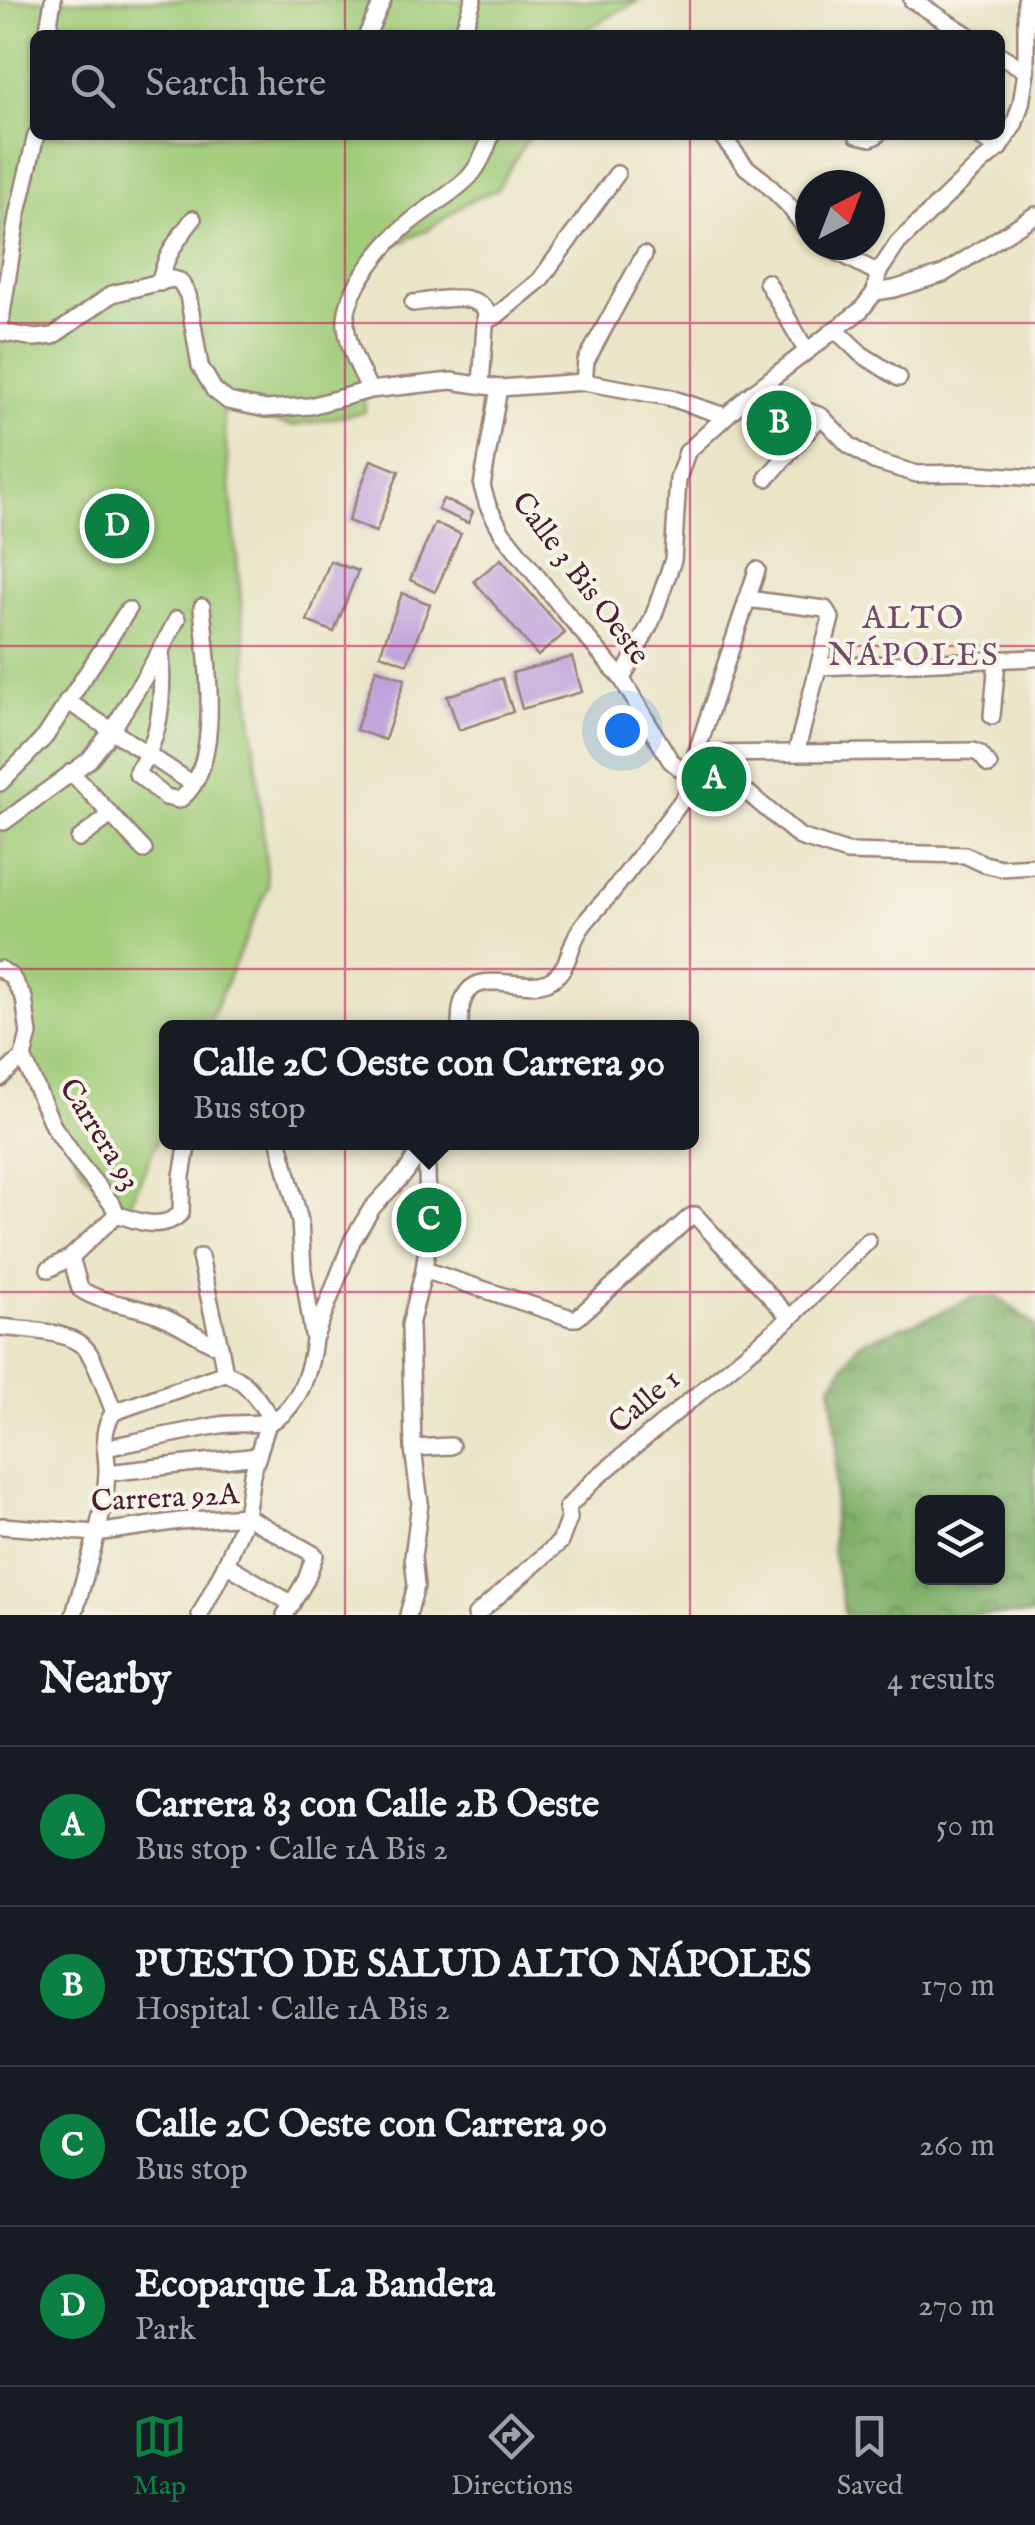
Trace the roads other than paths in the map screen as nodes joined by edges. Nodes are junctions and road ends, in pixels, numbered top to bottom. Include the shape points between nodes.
1 (53, 0) edge
2 (383, 0) edge
3 (473, 0) edge
4 (912, 0) edge
5 (1026, 0) edge
6 (48, 30) edge
7 (369, 30) edge
8 (464, 30) edge
9 (960, 30) edge
10 (1005, 58) edge
11 (1026, 71) junction
12 (1005, 139) edge
13 (35, 140) edge
14 (488, 140) edge
15 (725, 140) edge
16 (985, 140) edge
17 (1004, 140) edge
18 (999, 148) junction
19 (617, 174) dead end
20 (795, 215) edge
21 (1035, 216) edge
22 (193, 220) dead end
23 (644, 256) dead end
24 (854, 260) edge
25 (878, 272) junction
26 (767, 282) dead end
27 (160, 283) junction
28 (876, 292) junction
29 (413, 303) dead end
30 (486, 320) junction
31 (835, 329) junction
32 (0, 330) edge
33 (807, 352) junction
34 (898, 378) dead end
35 (584, 382) junction
36 (481, 384) junction
37 (499, 388) junction
38 (370, 390) junction
39 (747, 398) junction
40 (725, 416) junction
41 (821, 416) junction
42 (767, 478) dead end
43 (1035, 478) edge
44 (757, 570) dead end
45 (747, 599) junction
46 (202, 607) dead end
47 (128, 610) dead end
48 (177, 619) dead end
49 (162, 650) junction
50 (1035, 658) edge
51 (997, 661) junction
52 (818, 667) junction
53 (622, 679) junction
54 (67, 702) junction
55 (992, 716) dead end
56 (112, 732) junction
57 (796, 753) junction
58 (150, 754) junction
59 (696, 754) junction
60 (989, 765) dead end
61 (70, 772) junction
62 (696, 782) junction
63 (0, 783) edge
64 (194, 784) junction
65 (111, 815) junction
66 (4, 822) dead end
67 (79, 839) dead end
68 (144, 850) dead end
69 (1035, 866) edge
70 (4, 978) edge
71 (461, 1020) edge
72 (23, 1058) junction
73 (0, 1078) edge
74 (187, 1150) edge
75 (281, 1150) edge
76 (421, 1150) edge
77 (426, 1150) edge
78 (117, 1214) junction
79 (868, 1242) dead end
80 (70, 1257) junction
81 (200, 1257) dead end
82 (49, 1269) dead end
83 (424, 1270) junction
84 (790, 1318) junction
85 (0, 1327) edge
86 (314, 1339) junction
87 (220, 1347) junction
88 (225, 1373) junction
89 (114, 1412) junction
90 (270, 1422) junction
91 (451, 1446) dead end
92 (105, 1448) junction
93 (414, 1448) junction
94 (258, 1456) junction
95 (107, 1473) junction
96 (246, 1516) junction
97 (2, 1526) edge
98 (96, 1533) junction
99 (226, 1564) junction
100 (289, 1609) edge
101 (74, 1615) edge
102 (200, 1615) edge
103 (408, 1615) edge
104 (476, 1615) edge

1 - 6 street
2 - 7 street
3 - 8 street
4 - 9 street
5 - 11 street
10 - 11 street
11 - 12 street
13 - 32 street
14 - 38 street via 471,175 407,225 357,285 346,324
15 - 20 street
16 - 18 street
17 - 18 street
18 - 25 street via 912,229
19 - 30 street via 540,280
21 - 28 street via 942,274
22 - 27 street via 174,244
23 - 35 street via 586,361
24 - 25 street
25 - 28 street
26 - 33 street
27 - 32 street via 112,294 53,336
27 - 38 street via 180,280 200,366 228,402 266,409 310,406
28 - 31 street
29 - 30 street via 470,298 482,303
30 - 36 street
31 - 33 street
31 - 34 street
33 - 39 street
35 - 37 street
35 - 40 street via 668,397
36 - 37 street
36 - 38 street
37 - 53 street, Calle 3 Bis Oeste via 482,486 488,506
39 - 40 street
39 - 41 street
40 - 53 street via 687,452 678,478 672,560
41 - 42 street
41 - 43 street via 874,461 918,474
44 - 45 street
45 - 52 street via 829,612
45 - 59 street
46 - 64 street via 210,716
47 - 54 street
48 - 49 street
49 - 56 street
49 - 58 street
50 - 51 street
51 - 52 street
51 - 55 street
52 - 57 street
53 - 62 street, Calle 3 Bis Oeste via 670,760
54 - 56 street
54 - 63 street
56 - 58 street
56 - 61 street
57 - 59 street
57 - 60 street via 973,752
58 - 64 street
58 - 64 street via 137,774 166,796 178,800
59 - 62 street
61 - 65 street
61 - 66 street
62 - 69 street via 729,784 800,836 847,852 965,855 1001,868
62 - 71 street via 582,926 556,977 542,985 479,985 462,1003
65 - 67 street
65 - 68 street
70 - 72 street, Carrera 93 via 24,998 29,1034
72 - 73 street
72 - 78 street, Carrera 93 via 54,1126
74 - 78 street, Carrera 93 via 176,1219 141,1224
75 - 86 street via 300,1221
76 - 86 street via 352,1241
77 - 83 street
78 - 80 street
79 - 84 street, Calle 1
80 - 82 street
80 - 87 street via 80,1289 90,1296 152,1312
81 - 87 street
83 - 84 street via 577,1318 695,1215
83 - 93 street via 410,1324
84 - 104 street, Calle 1 via 595,1479 567,1508 560,1542
85 - 89 street via 78,1341
86 - 90 street via 296,1399
87 - 88 street
88 - 89 street
88 - 90 street via 247,1385
89 - 92 street
90 - 92 street
90 - 94 street
91 - 93 street
92 - 95 street
93 - 103 street via 420,1503
94 - 95 street
94 - 96 street
95 - 98 street
96 - 98 street, Carrera 92A
96 - 99 street
96 - 100 street, Carrera 92A via 315,1554
97 - 98 street, Carrera 92A
98 - 101 street
99 - 100 street
99 - 102 street

